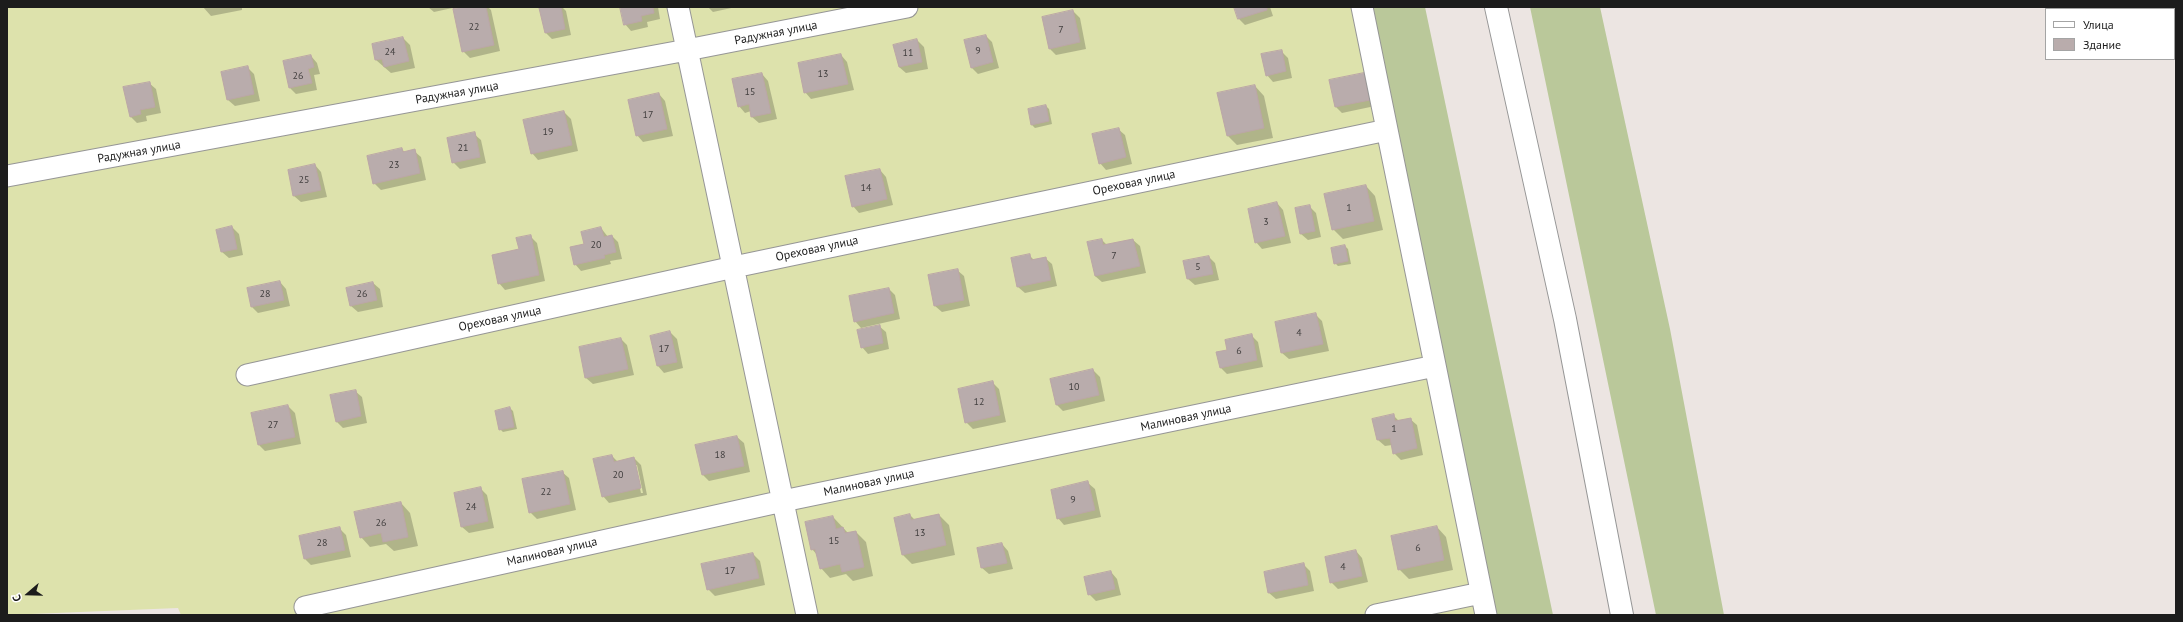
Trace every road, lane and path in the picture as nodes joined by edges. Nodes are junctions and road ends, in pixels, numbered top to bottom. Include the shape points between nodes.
1 (678, 7) edge
2 (907, 7) edge
3 (1362, 7) edge
4 (1496, 7) edge
5 (687, 50) junction
6 (1388, 130) junction
7 (7, 176) edge
8 (734, 267) junction
9 (1435, 366) junction
10 (247, 375) dead end
11 (783, 501) junction
12 (1482, 592) junction
13 (305, 607) dead end
14 (807, 615) edge
15 (1376, 615) edge
16 (1486, 615) edge
17 (1622, 615) edge

1 - 5 street
2 - 5 street, Радужная улица
3 - 6 street
4 - 17 street via 1565,319
5 - 7 street, Радужная улица
5 - 8 street
6 - 8 street, Ореховая улица
6 - 9 street
8 - 10 street, Ореховая улица
8 - 11 street
9 - 11 street, Малиновая улица
9 - 12 street
11 - 13 street, Малиновая улица
11 - 14 street
12 - 15 street
12 - 16 street

